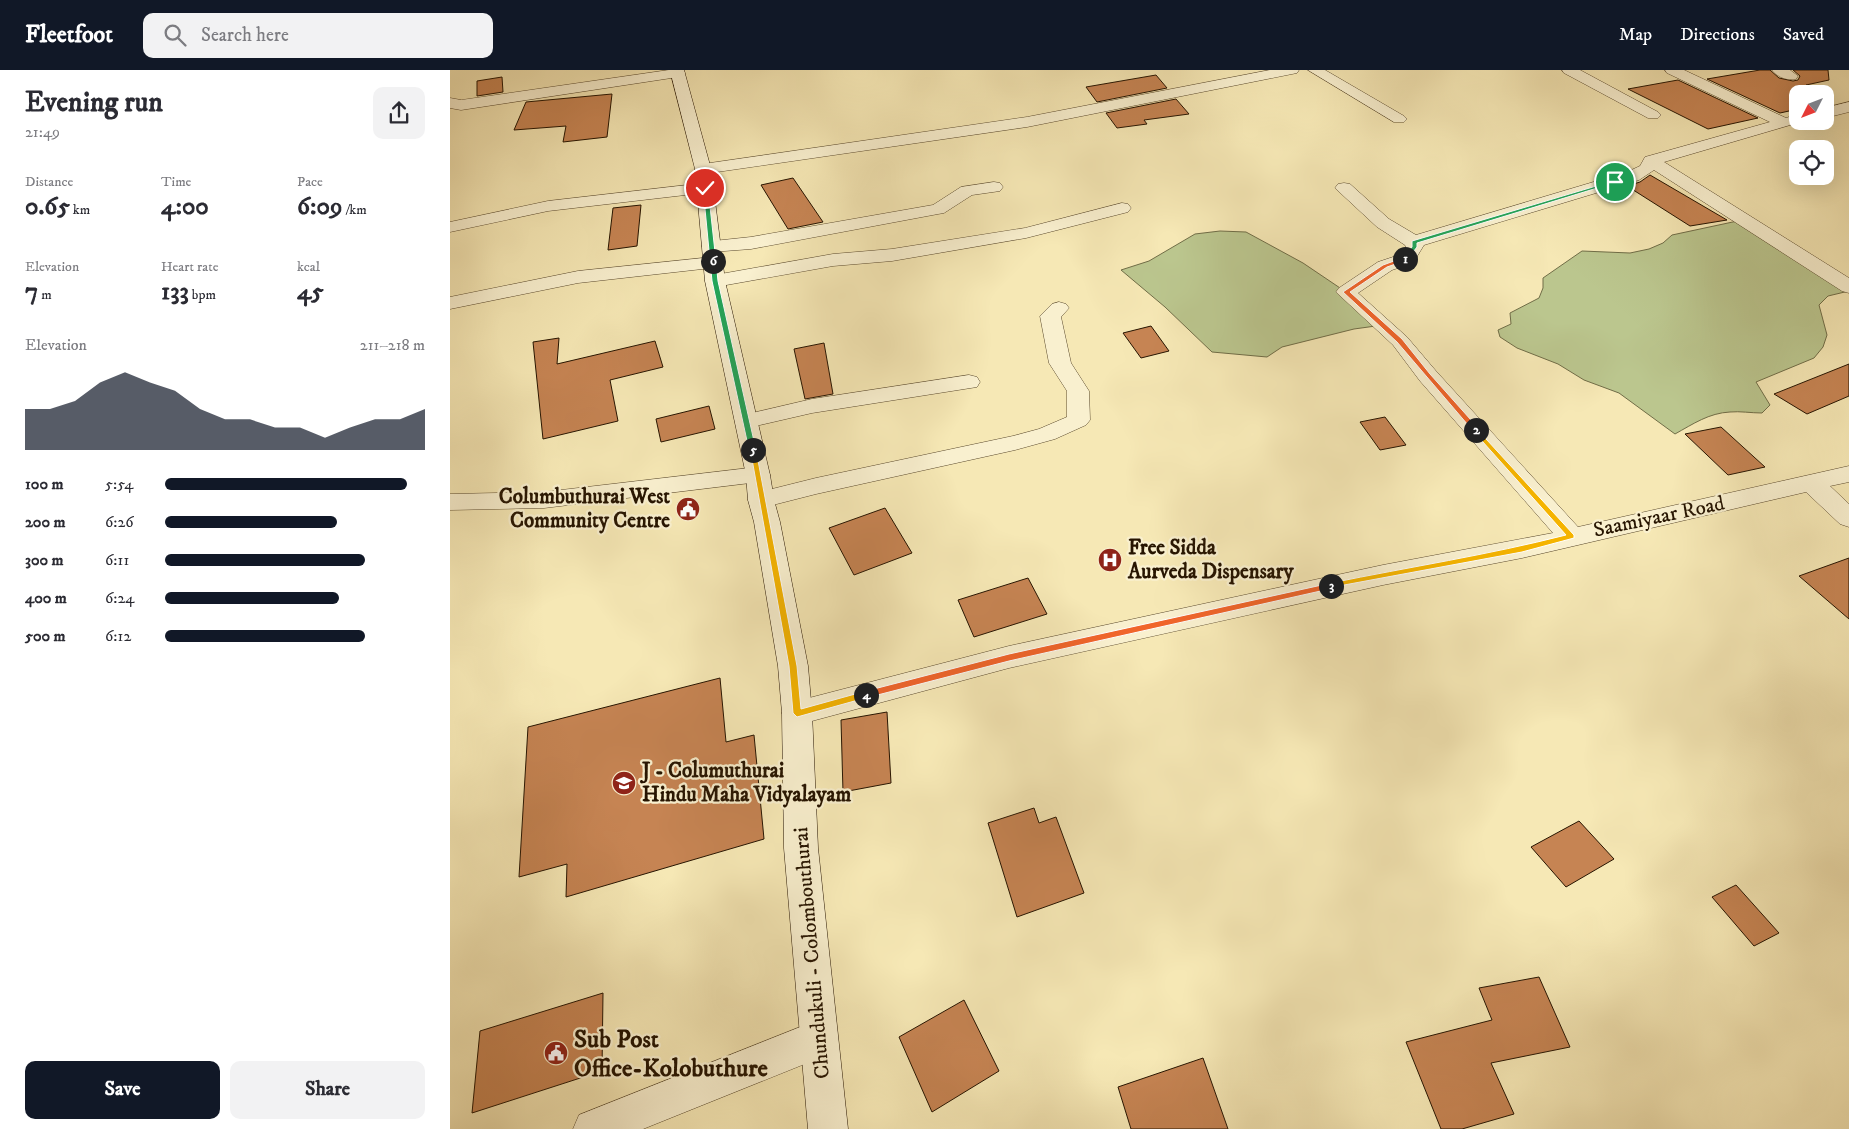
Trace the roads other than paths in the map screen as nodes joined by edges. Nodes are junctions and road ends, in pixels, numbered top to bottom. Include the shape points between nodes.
1 (1292, 70) edge
2 (1314, 70) edge
3 (1569, 70) edge
4 (1672, 70) edge
5 (678, 72) edge
6 (450, 103) edge
7 (1849, 107) edge
8 (1834, 110) edge
9 (1653, 114) dead end
10 (1399, 119) dead end
11 (1789, 120) edge
12 (1789, 120) edge
13 (1651, 161) junction
14 (704, 178) junction
15 (994, 187) dead end
16 (1344, 188) dead end
17 (1122, 208) dead end
18 (450, 227) edge
19 (1414, 242) junction
20 (713, 264) junction
21 (1849, 287) edge
22 (450, 303) edge
23 (1059, 308) dead end
24 (969, 382) dead end
25 (747, 422) junction
26 (1849, 474) edge
27 (1811, 483) junction
28 (760, 487) junction
29 (450, 502) edge
30 (1849, 518) edge
31 (1571, 536) junction
32 (797, 713) junction
33 (818, 1039) junction
34 (593, 1129) edge
35 (828, 1129) edge

1 - 14 street via 1027,122
2 - 10 street
3 - 9 street
4 - 11 street
5 - 6 street via 461,105
5 - 14 street, Chundukuli - Colombouthurai
7 - 8 street
12 - 13 street
13 - 19 street via 1647,169 1633,176
13 - 21 street
14 - 18 street
14 - 20 street, Chundukuli - Colombouthurai
15 - 20 street via 966,191 938,209 751,243
16 - 19 street via 1383,223
17 - 20 street via 1026,233 892,255
19 - 31 street via 1415,247 1406,258 1385,266 1346,292 1400,341
20 - 22 street via 578,277
20 - 25 street, Chundukuli - Colombouthurai
23 - 28 street via 1050,316 1060,362 1078,391 1078,420 1047,434 998,447 851,478
24 - 25 street via 812,406
25 - 28 street, Chundukuli - Colombouthurai
26 - 27 street, Saamiyaar Road
27 - 30 street
27 - 31 street, Saamiyaar Road
28 - 29 street via 544,500
28 - 32 street, Chundukuli - Colombouthurai via 793,666
31 - 32 street, Saamiyaar Road via 1018,655
32 - 33 street, Chundukuli - Colombouthurai via 801,848
33 - 34 street
33 - 35 street, Chundukuli - Colombouthurai

